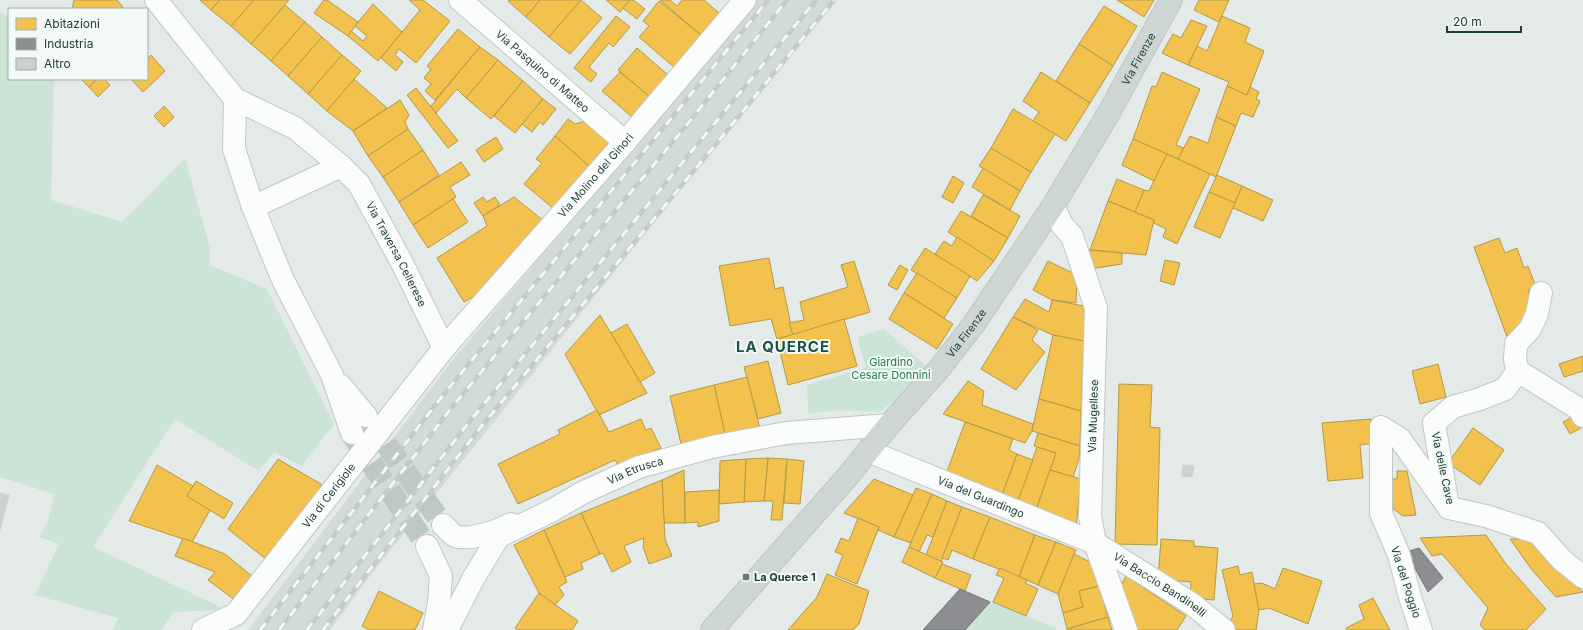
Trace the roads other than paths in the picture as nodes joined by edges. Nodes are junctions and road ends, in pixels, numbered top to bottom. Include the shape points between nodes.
1 (156, 0) edge
2 (460, 0) edge
3 (745, 0) edge
4 (1171, 0) edge
5 (235, 99) junction
6 (625, 142) junction
7 (340, 166) junction
8 (1053, 206) junction
9 (253, 207) junction
10 (1541, 293) dead end
11 (444, 348) junction
12 (1518, 371) junction
13 (332, 375) junction
14 (366, 416) tunnel mouth
15 (1583, 416) edge
16 (889, 425) junction
17 (352, 433) tunnel mouth
18 (868, 450) junction
19 (582, 493) junction
20 (1449, 508) junction
21 (444, 525) tunnel mouth
22 (1095, 542) junction
23 (427, 546) tunnel mouth
24 (1583, 577) edge
25 (203, 630) edge
26 (434, 630) edge
27 (447, 630) edge
28 (712, 630) edge
29 (1126, 630) edge
30 (1224, 630) edge
31 (1421, 630) edge

1 - 5 street, Via Traversa Cellerese
2 - 6 street, Via Pasquino di Matteo
3 - 6 street, Via Molino del Ginori
4 - 8 main road, Via Firenze via 1107,116
5 - 7 street, Via Traversa Cellerese via 295,128
5 - 9 street via 234,149
6 - 11 street, Via Molino del Ginori
7 - 9 street
7 - 11 street, Via Traversa Cellerese via 359,184
8 - 16 main road, Via Firenze via 974,324
8 - 22 street, Via Mugellese via 1062,225 1072,236 1096,308 1090,516
9 - 13 street via 283,280
10 - 12 street via 1537,314 1530,329 1516,344 1515,360
11 - 25 street, Via di Cerigiole via 236,614
12 - 15 street via 1579,410
12 - 20 street, Via delle Cave via 1505,389 1453,407 1434,423
13 - 14 street
13 - 17 street
16 - 18 main road, Via Firenze
16 - 19 street, Via Etrusca via 786,433 712,447 639,467
18 - 22 street, Via del Guardingo
18 - 28 main road, Via Firenze
19 - 21 street via 497,531 466,538 454,536
19 - 27 street, Via Etrusca via 499,536
20 - 24 street, Via delle Cave via 1486,516 1538,533 1562,560
20 - 31 street, Via del Poggio via 1400,439 1381,427 1381,513 1399,555
22 - 29 street, Via Mugellese
22 - 30 street, Via Baccio Bandinelli via 1192,604
23 - 26 street via 441,576

